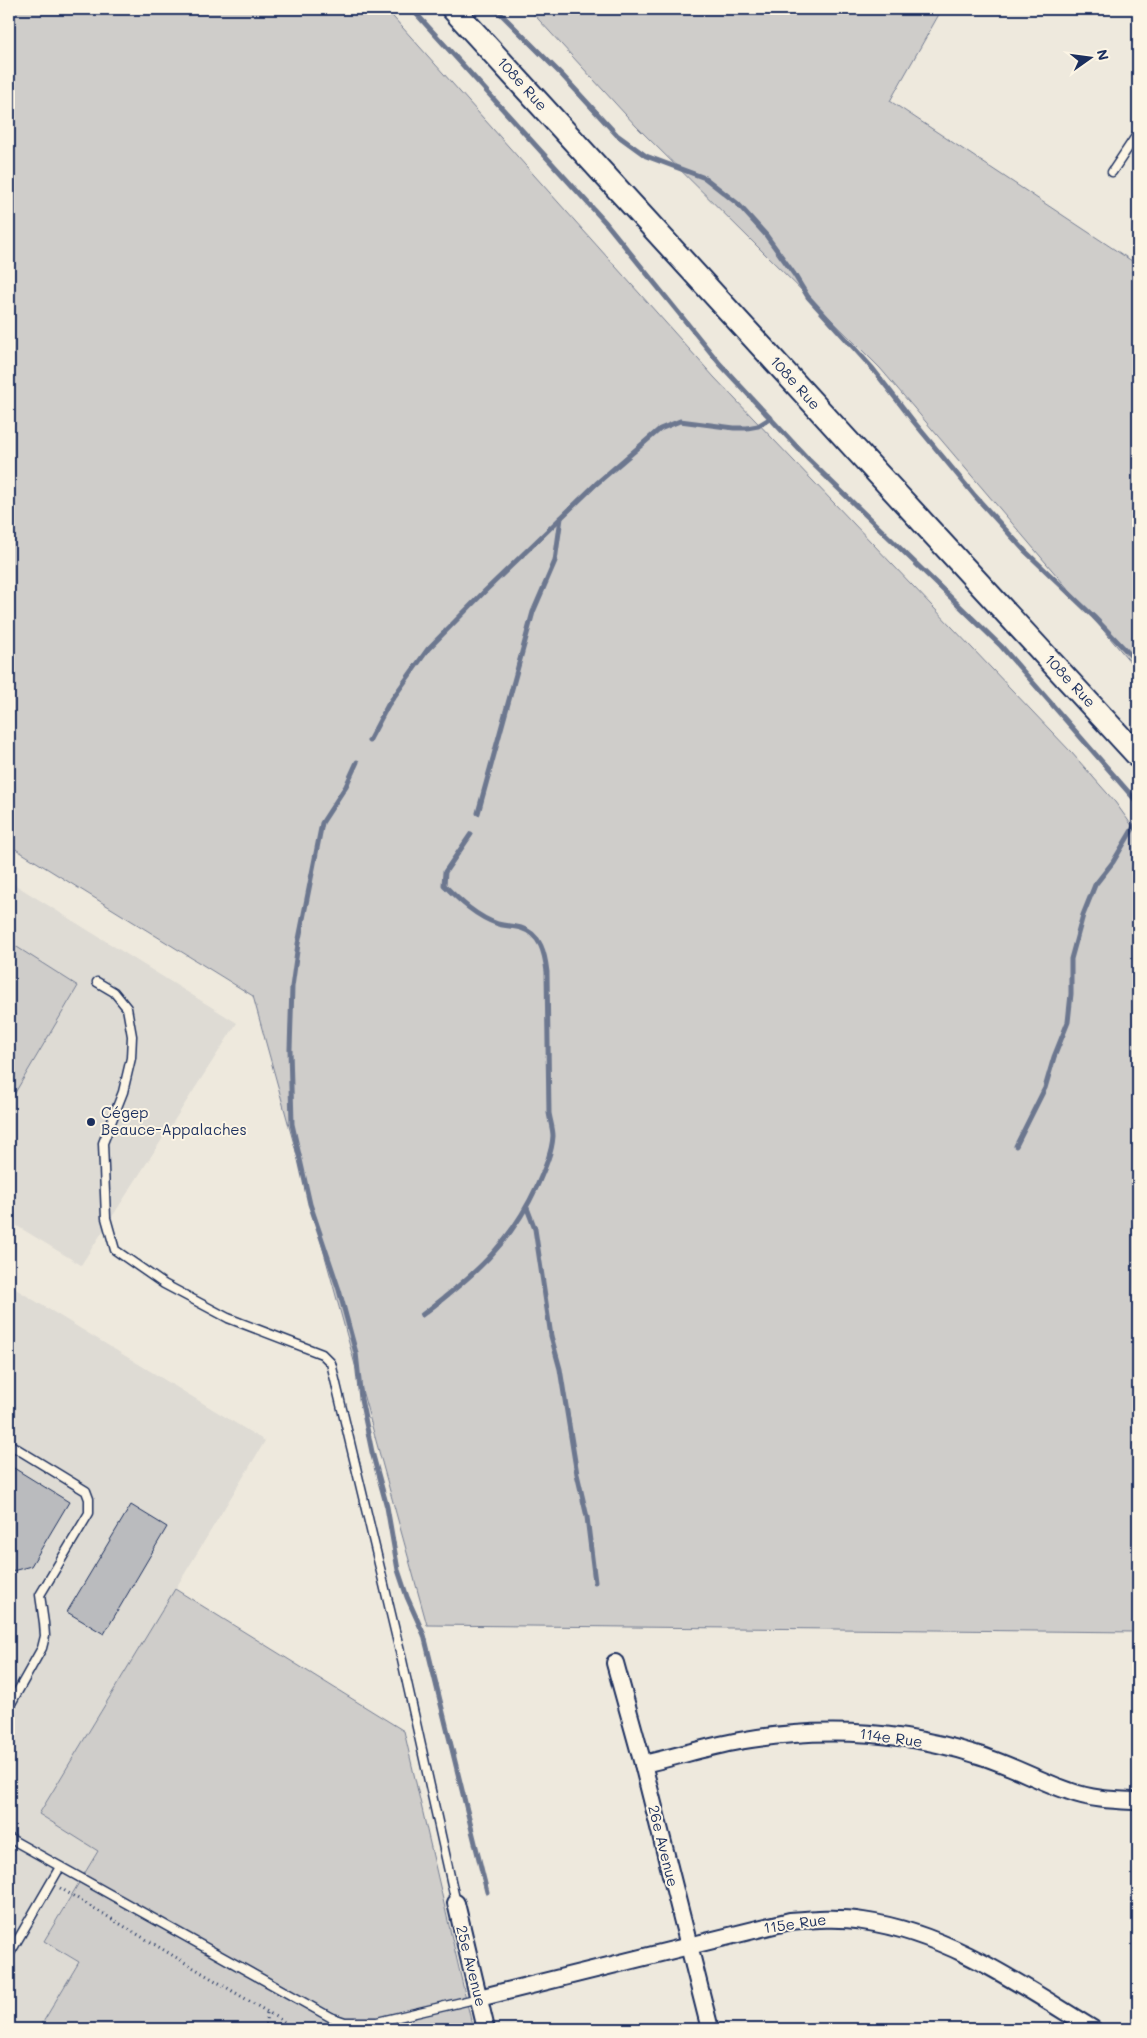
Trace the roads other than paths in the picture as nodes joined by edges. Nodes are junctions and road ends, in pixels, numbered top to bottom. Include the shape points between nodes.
1 (453, 9) edge
2 (1138, 133) edge
3 (1112, 172) dead end
4 (1138, 756) edge
5 (97, 982) dead end
6 (9, 1444) edge
7 (615, 1663) dead end
8 (9, 1706) edge
9 (643, 1764) junction
10 (1133, 1802) dead end
11 (9, 1838) edge
12 (60, 1867) junction
13 (456, 1903) joint
14 (688, 1945) junction
15 (9, 1955) edge
16 (479, 1998) junction
17 (486, 2029) edge
18 (710, 2029) edge
19 (1093, 2029) edge

1 - 4 main road, 108e Rue
2 - 3 lane
5 - 13 lane via 114,992 127,1008 132,1036 123,1092 103,1143 106,1218 115,1250 164,1284 228,1318 322,1354 331,1363
6 - 8 lane via 86,1491 89,1513 40,1595 44,1630 42,1648
7 - 9 street, 26e Avenue
9 - 10 street, 114e Rue via 737,1741 820,1731 864,1732 974,1753 1070,1792 1098,1799
9 - 14 street, 26e Avenue
11 - 12 lane
12 - 15 lane
12 - 16 lane via 311,2008 345,2022 377,2022
13 - 16 street, 25e Avenue
14 - 16 street, 115e Rue
14 - 18 street, 26e Avenue
14 - 19 street, 115e Rue via 790,1921 832,1918 864,1921 950,1946 1000,1972
16 - 17 street, 25e Avenue

